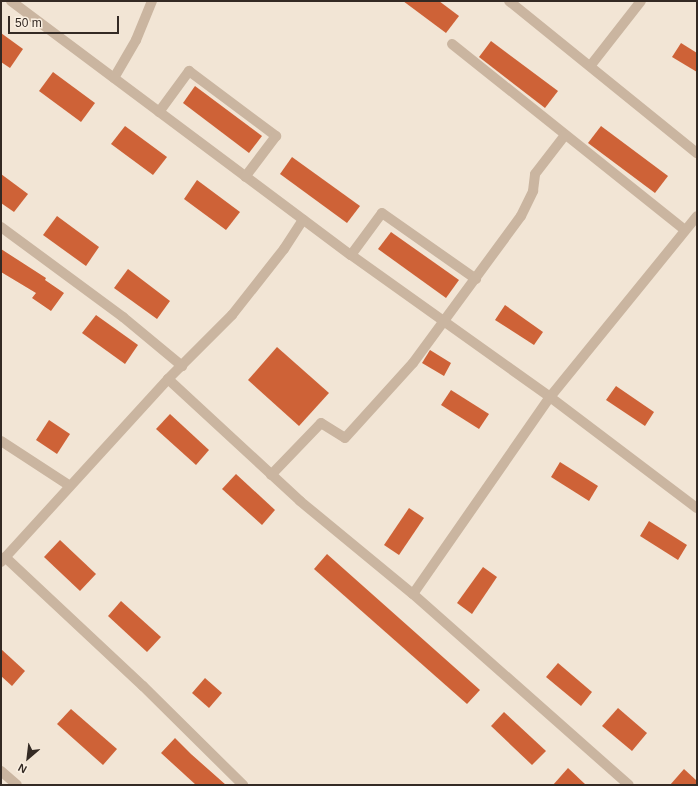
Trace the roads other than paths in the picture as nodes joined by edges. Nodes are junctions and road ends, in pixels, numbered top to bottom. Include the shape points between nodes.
1 (11, 1) edge
2 (152, 1) edge
3 (509, 1) edge
4 (641, 1) edge
5 (452, 44) dead end
6 (591, 65) junction
7 (114, 78) junction
8 (159, 112) junction
9 (565, 135) junction
10 (697, 153) edge
11 (245, 177) junction
12 (697, 216) edge
13 (303, 220) junction
14 (1, 227) edge
15 (684, 229) junction
16 (351, 255) junction
17 (476, 279) junction
18 (443, 322) junction
19 (182, 366) junction
20 (168, 379) junction
21 (550, 397) junction
22 (1, 441) edge
23 (271, 475) junction
24 (70, 486) junction
25 (697, 508) edge
26 (3, 560) edge
27 (413, 594) junction
28 (1, 771) edge
29 (17, 785) edge
30 (243, 785) edge
31 (629, 785) edge

1 - 7 street
2 - 7 street via 136,40
3 - 6 street
4 - 6 street
5 - 9 street
6 - 10 street
7 - 8 street
8 - 11 street
8 - 11 street via 189,71 276,136
9 - 15 street
9 - 17 street via 534,174 533,191 521,216
11 - 13 street
12 - 15 street
13 - 16 street
13 - 19 street via 284,249 232,315
14 - 19 street via 123,317
15 - 21 street
16 - 17 street via 382,213
16 - 18 street
17 - 18 street
18 - 21 street
18 - 23 street via 413,364 345,438 322,423
19 - 20 street
20 - 23 street
20 - 24 street
21 - 25 street
21 - 27 street
22 - 24 street
23 - 27 street
24 - 26 street
26 - 30 street via 142,686
27 - 31 street
28 - 29 street

